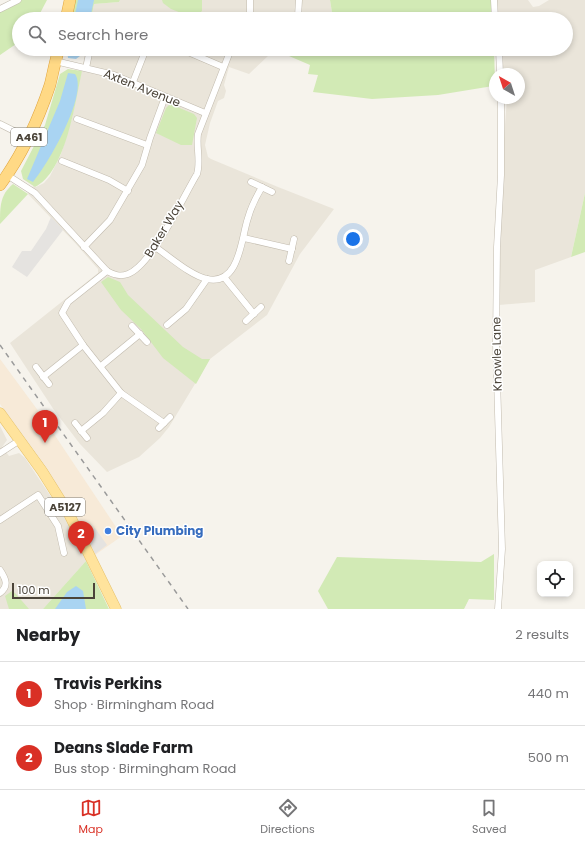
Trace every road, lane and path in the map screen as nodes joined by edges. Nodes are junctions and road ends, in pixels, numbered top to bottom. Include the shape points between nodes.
1 (18, 0) edge
2 (70, 0) edge
3 (250, 0) edge
4 (299, 0) edge
5 (494, 0) edge
6 (0, 9) edge
7 (67, 12) edge
8 (250, 12) edge
9 (298, 12) edge
10 (495, 12) edge
11 (56, 56) edge
12 (89, 56) edge
13 (143, 56) edge
14 (197, 56) edge
15 (228, 56) edge
16 (499, 56) edge
17 (55, 61) junction
18 (223, 67) junction
19 (86, 68) junction
20 (500, 68) edge
21 (133, 82) junction
22 (165, 97) junction
23 (501, 104) edge
24 (205, 113) junction
25 (77, 119) dead end
26 (0, 124) edge
27 (28, 138) junction
28 (147, 145) junction
29 (62, 161) dead end
30 (12, 178) junction
31 (250, 182) dead end
32 (0, 185) edge
33 (262, 187) junction
34 (128, 190) junction
35 (272, 192) dead end
36 (244, 238) junction
37 (294, 239) dead end
38 (84, 247) junction
39 (155, 247) junction
40 (292, 249) junction
41 (289, 261) dead end
42 (108, 270) junction
43 (224, 277) junction
44 (207, 279) junction
45 (261, 307) dead end
46 (254, 314) junction
47 (246, 321) dead end
48 (167, 325) dead end
49 (132, 326) dead end
50 (140, 334) junction
51 (147, 342) dead end
52 (84, 345) junction
53 (101, 366) junction
54 (36, 367) dead end
55 (43, 377) junction
56 (49, 384) dead end
57 (121, 393) junction
58 (0, 413) edge
59 (170, 417) dead end
60 (76, 423) dead end
61 (164, 423) junction
62 (159, 428) dead end
63 (81, 431) junction
64 (87, 438) dead end
65 (20, 440) junction
66 (0, 453) edge
67 (0, 520) edge
68 (64, 553) dead end
69 (0, 570) edge
70 (0, 593) edge
71 (116, 609) edge
72 (498, 609) edge

1 - 6 street
2 - 7 highway
3 - 8 street
4 - 9 street
5 - 10 street
11 - 17 highway, A461
12 - 19 street
13 - 21 street
14 - 18 street
15 - 18 street, Baker Way
16 - 20 street
17 - 19 street, Axten Avenue
17 - 27 highway, A461 via 50,84
18 - 24 street, Baker Way
19 - 21 street, Axten Avenue
21 - 22 street, Axten Avenue
22 - 24 street, Axten Avenue
22 - 28 street
23 - 72 street, Knowle Lane via 496,344 502,549
24 - 39 street, Baker Way via 198,138 197,174
25 - 28 street
26 - 27 street
27 - 30 highway, A461
28 - 34 street via 142,165
29 - 34 street
30 - 32 highway, A461
30 - 38 street via 35,193
31 - 33 street
33 - 35 street
33 - 36 street via 249,215
34 - 38 street via 105,227
36 - 40 street
36 - 43 street via 236,263
37 - 40 street
38 - 42 street
39 - 42 street, Baker Way via 137,269 128,274 115,275
39 - 44 street
40 - 41 street
42 - 52 street via 64,308 62,313
43 - 44 street
43 - 46 street
44 - 48 street via 186,309
45 - 46 street
46 - 47 street
49 - 50 street
50 - 51 street
50 - 53 street
52 - 53 street
52 - 55 street
53 - 57 street
54 - 55 street
55 - 56 street
57 - 61 street
57 - 63 street via 103,413
58 - 65 main road, A5127
59 - 61 street
60 - 63 street
61 - 62 street
63 - 64 street
65 - 66 street
65 - 71 main road, A5127 via 69,514
67 - 68 street via 38,495 58,526
69 - 70 street via 6,584

